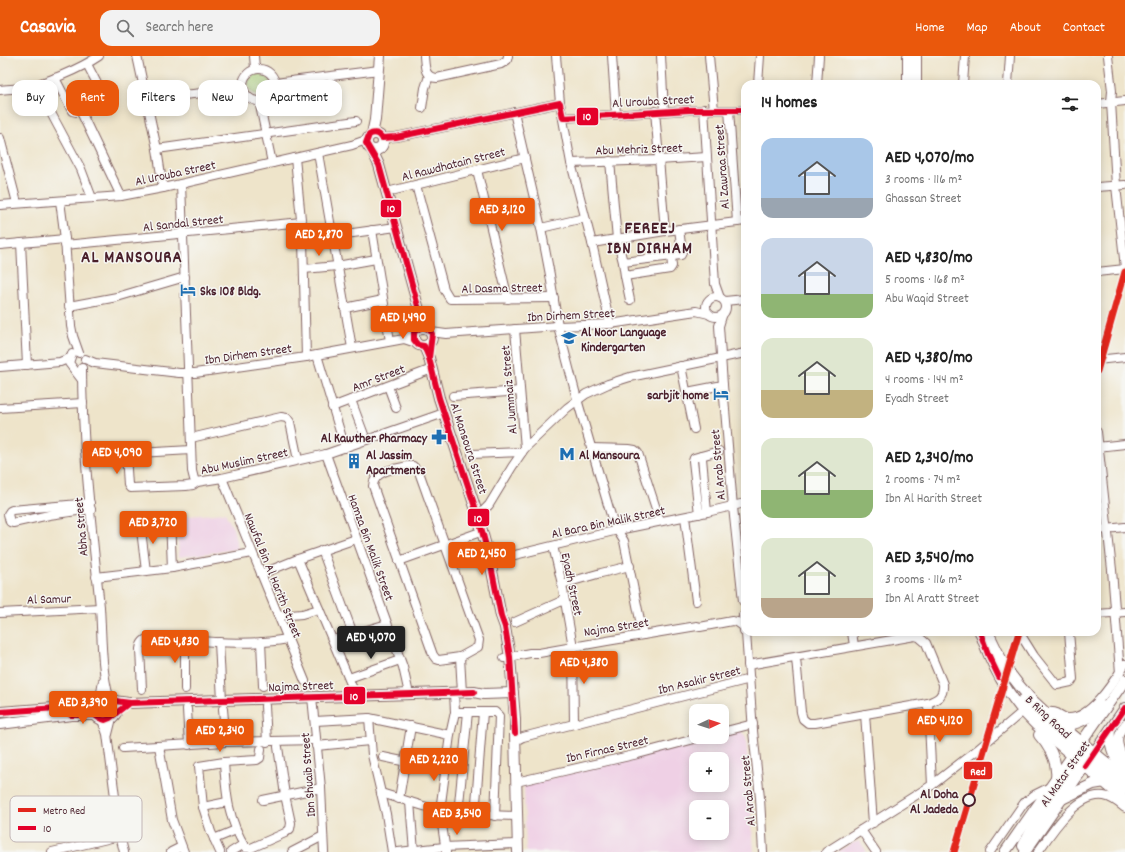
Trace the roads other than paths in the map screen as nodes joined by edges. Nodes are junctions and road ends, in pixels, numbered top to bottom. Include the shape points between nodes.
1 (99, 56) edge
2 (137, 56) edge
3 (254, 56) edge
4 (380, 56) edge
5 (424, 56) edge
6 (508, 56) edge
7 (556, 56) edge
8 (612, 56) edge
9 (661, 56) edge
10 (709, 56) edge
11 (760, 56) edge
12 (819, 56) edge
13 (908, 56) edge
14 (916, 56) edge
15 (965, 56) edge
16 (1010, 56) edge
17 (1108, 56) edge
18 (87, 64) junction
19 (255, 68) junction
20 (379, 70) junction
21 (430, 76) junction
22 (56, 78) junction
23 (49, 80) edge
24 (95, 80) edge
25 (142, 80) edge
26 (243, 80) edge
27 (274, 80) edge
28 (299, 80) edge
29 (758, 80) edge
30 (817, 80) edge
31 (908, 80) edge
32 (916, 80) edge
33 (963, 80) edge
34 (1008, 80) edge
35 (12, 89) edge
36 (0, 90) edge
37 (66, 99) edge
38 (1125, 101) edge
39 (1111, 102) junction
40 (560, 103) junction
41 (1101, 103) edge
42 (422, 108) dead end
43 (704, 110) junction
44 (714, 110) junction
45 (729, 110) junction
46 (741, 110) edge
47 (655, 111) junction
48 (664, 111) junction
49 (514, 112) junction
50 (616, 114) junction
51 (53, 116) edge
52 (83, 116) edge
53 (150, 116) edge
54 (262, 116) edge
55 (563, 118) junction
56 (356, 121) dead end
57 (266, 133) junction
58 (0, 138) edge
59 (375, 142) junction
60 (157, 149) junction
61 (318, 153) junction
62 (707, 157) junction
63 (295, 158) junction
64 (525, 158) junction
65 (658, 160) junction
66 (610, 162) junction
67 (272, 163) junction
68 (571, 163) junction
69 (477, 170) junction
70 (181, 184) junction
71 (416, 185) junction
72 (1125, 185) edge
73 (1116, 186) junction
74 (1101, 187) edge
75 (162, 188) junction
76 (387, 192) junction
77 (121, 196) junction
78 (92, 198) junction
79 (60, 201) junction
80 (17, 204) junction
81 (0, 205) edge
82 (584, 218) junction
83 (302, 222) junction
84 (741, 222) edge
85 (711, 225) junction
86 (396, 227) junction
87 (541, 228) junction
88 (680, 229) junction
89 (372, 230) junction
90 (665, 231) junction
91 (184, 234) junction
92 (332, 236) junction
93 (303, 240) junction
94 (617, 240) junction
95 (65, 242) junction
96 (21, 243) junction
97 (592, 243) junction
98 (0, 245) edge
99 (671, 256) junction
100 (376, 259) junction
101 (623, 262) junction
102 (337, 266) junction
103 (304, 269) junction
104 (1125, 269) edge
105 (1101, 272) edge
106 (625, 276) junction
107 (185, 277) junction
108 (715, 284) junction
109 (554, 298) junction
110 (508, 299) junction
111 (722, 299) junction
112 (741, 299) edge
113 (384, 300) junction
114 (630, 300) dead end
115 (710, 300) junction
116 (69, 306) junction
117 (345, 308) junction
118 (696, 311) junction
119 (711, 316) junction
120 (722, 316) junction
121 (610, 324) junction
122 (558, 326) junction
123 (719, 326) junction
124 (515, 329) junction
125 (424, 334) junction
126 (390, 341) junction
127 (352, 348) junction
128 (741, 354) edge
129 (317, 355) junction
130 (306, 357) junction
131 (722, 357) junction
132 (1125, 357) edge
133 (1101, 360) edge
134 (77, 362) junction
135 (27, 365) junction
136 (681, 366) junction
137 (0, 367) edge
138 (432, 369) junction
139 (187, 373) junction
140 (723, 385) junction
141 (388, 386) junction
142 (520, 391) junction
143 (687, 392) junction
144 (453, 396) dead end
145 (577, 399) junction
146 (351, 400) junction
147 (83, 403) junction
148 (332, 407) junction
149 (0, 408) edge
150 (396, 408) dead end
151 (444, 413) junction
152 (694, 429) dead end
153 (191, 438) junction
154 (366, 440) junction
155 (1125, 444) edge
156 (1101, 447) edge
157 (345, 448) junction
158 (591, 448) junction
159 (191, 450) junction
160 (523, 450) junction
161 (719, 451) dead end
162 (126, 454) junction
163 (326, 454) junction
164 (472, 454) dead end
165 (86, 456) junction
166 (298, 460) junction
167 (1101, 474) edge
168 (222, 478) junction
169 (197, 482) junction
170 (741, 504) edge
171 (90, 506) junction
172 (733, 507) junction
173 (70, 508) junction
174 (477, 513) junction
175 (703, 513) junction
176 (685, 517) junction
177 (170, 518) dead end
178 (660, 521) junction
179 (140, 522) dead end
180 (1125, 527) edge
181 (1107, 529) junction
182 (618, 530) junction
183 (1101, 530) edge
184 (483, 531) junction
185 (356, 539) junction
186 (444, 545) junction
187 (553, 546) junction
188 (322, 550) junction
189 (252, 553) junction
190 (298, 559) junction
191 (399, 561) junction
192 (490, 561) junction
193 (630, 566) junction
194 (172, 568) junction
195 (146, 571) junction
196 (261, 574) junction
197 (96, 577) junction
198 (741, 582) edge
199 (562, 584) junction
200 (564, 600) junction
201 (696, 601) dead end
202 (100, 608) junction
203 (319, 609) junction
204 (1125, 612) edge
205 (0, 613) edge
206 (1115, 613) junction
207 (1101, 614) edge
208 (741, 615) edge
209 (279, 616) junction
210 (733, 619) junction
211 (515, 622) dead end
212 (387, 624) junction
213 (741, 626) edge
214 (353, 634) junction
215 (643, 635) junction
216 (746, 636) edge
217 (853, 636) edge
218 (981, 636) edge
219 (990, 636) edge
220 (1022, 636) edge
221 (1069, 636) edge
222 (185, 639) junction
223 (288, 639) junction
224 (333, 640) junction
225 (219, 642) junction
226 (261, 642) junction
227 (854, 646) junction
228 (573, 647) junction
229 (460, 657) junction
230 (796, 658) junction
231 (507, 659) junction
232 (400, 660) junction
233 (1125, 664) edge
234 (748, 665) junction
235 (1122, 676) edge
236 (349, 678) junction
237 (750, 679) junction
238 (305, 681) dead end
239 (263, 686) dead end
240 (142, 689) dead end
241 (185, 689) dead end
242 (510, 691) junction
243 (1125, 691) edge
244 (1007, 692) junction
245 (458, 693) junction
246 (409, 694) junction
247 (356, 696) junction
248 (1114, 696) junction
249 (312, 697) junction
250 (104, 700) junction
251 (129, 703) junction
252 (928, 703) junction
253 (222, 705) junction
254 (265, 706) dead end
255 (1125, 708) edge
256 (2, 710) edge
257 (187, 710) dead end
258 (455, 712) junction
259 (468, 712) junction
260 (483, 712) junction
261 (1022, 712) junction
262 (1045, 712) junction
263 (865, 714) junction
264 (106, 716) junction
265 (369, 718) junction
266 (315, 721) junction
267 (0, 724) edge
268 (574, 724) junction
269 (753, 724) junction
270 (1125, 724) edge
271 (1036, 725) junction
272 (1061, 725) junction
273 (411, 726) junction
274 (729, 730) edge
275 (1110, 730) junction
276 (450, 735) junction
277 (515, 737) junction
278 (689, 740) edge
279 (370, 741) junction
280 (226, 742) junction
281 (266, 742) junction
282 (316, 743) junction
283 (189, 744) junction
284 (159, 746) junction
285 (278, 747) dead end
286 (123, 748) dead end
287 (261, 749) dead end
288 (1083, 754) junction
289 (383, 757) dead end
290 (405, 761) junction
291 (224, 762) junction
292 (1125, 762) edge
293 (445, 770) junction
294 (1125, 777) edge
295 (516, 782) junction
296 (1105, 782) junction
297 (1053, 783) junction
298 (932, 785) junction
299 (321, 788) junction
300 (1125, 789) edge
301 (381, 793) junction
302 (285, 795) junction
303 (115, 796) edge
304 (399, 799) junction
305 (262, 800) dead end
306 (1061, 800) junction
307 (1125, 800) edge
308 (227, 802) junction
309 (410, 802) junction
310 (203, 807) junction
311 (1125, 808) edge
312 (440, 811) junction
313 (458, 814) junction
314 (476, 816) junction
315 (495, 816) junction
316 (516, 816) junction
317 (873, 823) junction
318 (236, 830) junction
319 (862, 830) junction
320 (323, 836) junction
321 (214, 839) junction
322 (94, 842) edge
323 (122, 842) edge
324 (244, 844) junction
325 (518, 848) edge
326 (445, 849) edge
327 (480, 849) edge
328 (183, 850) edge
329 (414, 851) edge
330 (52, 852) edge
331 (124, 852) edge
332 (171, 852) edge
333 (220, 852) edge
334 (231, 852) edge
335 (292, 852) edge
336 (324, 852) edge
337 (392, 852) edge
338 (398, 852) edge
339 (763, 852) edge
340 (826, 852) edge
341 (876, 852) edge
342 (990, 852) edge
343 (1005, 852) edge
344 (1021, 852) edge
345 (1025, 852) edge
346 (1038, 852) edge

1 - 18 street
2 - 25 street
3 - 19 street
4 - 20 main road, Al Mansoura Street
5 - 21 street via 425,70
6 - 21 street via 501,64 437,78
7 - 40 street
8 - 50 street
9 - 48 street
10 - 44 street
11 - 29 street
12 - 30 street
13 - 31 main road
14 - 32 main road
15 - 33 street
16 - 34 street
17 - 39 street
18 - 22 street
18 - 24 street
19 - 26 street
19 - 27 street via 266,70
20 - 28 street
20 - 59 main road, Al Mansoura Street
21 - 42 street
22 - 23 street
22 - 37 street
35 - 36 street
38 - 39 street
39 - 41 street
39 - 73 street
40 - 49 street, Al Urouba Street
40 - 55 street
43 - 44 street, Al Urouba Street
43 - 48 street, Al Urouba Street
43 - 62 street
44 - 45 street, Al Urouba Street
45 - 46 street, Al Urouba Street
45 - 84 street, Al Zawraa Street
47 - 48 street, Al Urouba Street
47 - 50 street, Al Urouba Street
47 - 65 street
49 - 59 street, Al Urouba Street
49 - 64 street
50 - 55 street, Al Urouba Street
51 - 78 street via 81,169
52 - 77 street
53 - 60 street
54 - 57 street
55 - 68 street
56 - 57 street
57 - 60 street
57 - 67 street
58 - 80 street
59 - 61 street, Al Urouba Street
59 - 76 main road, Al Mansoura Street
60 - 75 street
61 - 63 street, Al Urouba Street
61 - 92 street
62 - 65 street, Abu Mehriz Street
62 - 85 street
63 - 67 street, Al Urouba Street
63 - 83 street
64 - 69 street, Al Rawdhatain Street
64 - 87 street
65 - 66 street, Abu Mehriz Street
65 - 90 street
66 - 68 street, Abu Mehriz Street
66 - 94 street
67 - 70 street, Al Urouba Street
68 - 82 street
69 - 71 street, Al Rawdhatain Street
69 - 110 street
70 - 75 street, Al Urouba Street
70 - 91 street, Abu Muslim Street
71 - 76 street, Al Rawdhatain Street
71 - 110 street, Al Dasma Street via 444,289 450,299
72 - 73 street
73 - 74 street
73 - 104 street
75 - 77 street, Al Urouba Street
76 - 86 main road, Al Mansoura Street
77 - 78 street, Al Urouba Street
78 - 79 street, Al Urouba Street
79 - 80 street, Al Urouba Street
79 - 95 street, Abha Street
80 - 81 street, Al Urouba Street
82 - 87 street
82 - 97 street
83 - 91 street, Al Sandal Street
83 - 93 street
84 - 85 street
85 - 88 street
85 - 108 street
86 - 89 street
86 - 125 main road, Al Mansoura Street
87 - 109 street
88 - 90 street
88 - 99 street via 681,254
89 - 92 street
89 - 100 street
90 - 94 street
91 - 95 street, Al Sandal Street
91 - 107 street, Abu Muslim Street
92 - 93 street
92 - 102 street
93 - 103 street
94 - 97 street
94 - 101 street
95 - 96 street, Al Sandal Street
95 - 116 street, Abha Street
96 - 98 street, Al Sandal Street
96 - 135 street
97 - 121 street
99 - 101 street
99 - 106 street via 670,269
100 - 102 street
100 - 113 street
101 - 106 street
102 - 103 street
102 - 117 street
103 - 130 street
104 - 105 street
106 - 114 street
107 - 116 street via 117,297
107 - 139 street, Abu Muslim Street
108 - 111 street
108 - 115 street
109 - 110 street, Al Dasma Street
109 - 122 street
111 - 112 street
111 - 115 street
111 - 120 street via 726,310
113 - 117 street
113 - 126 street
115 - 118 street
115 - 119 street via 706,309
116 - 134 street, Abha Street
117 - 127 street
118 - 119 street, Ibn Dirhem Street
118 - 121 street, Ibn Dirhem Street
119 - 120 street
119 - 123 street
120 - 123 street, Al Arab Street
121 - 122 street, Ibn Dirhem Street
122 - 124 street, Ibn Dirhem Street
122 - 145 street
123 - 131 street, Al Arab Street
124 - 125 street, Ibn Dirhem Street
124 - 142 street, Al Jummaiz Street
125 - 126 street, Ibn Dirhem Street
125 - 138 main road, Al Mansoura Street
126 - 127 street, Ibn Dirhem Street
127 - 129 street, Ibn Dirhem Street
128 - 131 street
129 - 130 street, Ibn Dirhem Street
129 - 148 street
130 - 139 street, Ibn Dirhem Street
131 - 136 street
131 - 140 street, Al Arab Street
132 - 133 street
134 - 135 street
134 - 139 street, Ibn Dirhem Street
134 - 147 street, Abha Street via 82,381
135 - 137 street
136 - 143 street
136 - 145 street via 618,381
138 - 141 street, Amr Street
138 - 151 main road, Al Mansoura Street
139 - 153 street, Abu Muslim Street
140 - 143 street
140 - 172 street, Al Arab Street
141 - 146 street, Amr Street
141 - 150 street
142 - 144 street
142 - 160 street, Al Jummaiz Street
143 - 152 street
145 - 158 street
145 - 160 street
146 - 148 street, Amr Street
146 - 154 street
147 - 149 street
147 - 165 street, Abha Street
148 - 157 street
151 - 154 street, Abu Muslim Street
151 - 174 main road, Al Mansoura Street
153 - 159 street, Abu Muslim Street
153 - 166 street via 285,417 290,422
154 - 157 street, Abu Muslim Street
155 - 156 street
157 - 163 street, Abu Muslim Street
158 - 178 street via 629,448 638,453
158 - 182 street
159 - 162 street
159 - 169 street, Abu Muslim Street via 192,476
160 - 164 street
160 - 174 street via 489,502
161 - 175 street via 701,456
162 - 165 street
162 - 169 street via 130,488 186,486
163 - 166 street, Abu Muslim Street
163 - 185 street, Hamza Bin Malik Street
165 - 171 street, Abha Street
166 - 168 street, Abu Muslim Street
167 - 181 street
168 - 169 street, Abu Muslim Street
168 - 189 street, Nawfal Bin Al Harith Street
170 - 172 street, Al Bara Bin Malik Street
171 - 173 street
171 - 197 street, Abha Street
172 - 175 street, Al Bara Bin Malik Street
172 - 198 street, Al Arab Street
173 - 173 street via 11,511 8,514 9,520 13,523
174 - 184 main road, Al Mansoura Street
175 - 176 street, Al Bara Bin Malik Street
176 - 178 street, Al Bara Bin Malik Street
176 - 201 street, Al Bara Bin Malik Street
177 - 194 street
178 - 182 street, Al Bara Bin Malik Street
179 - 195 street
180 - 181 street
181 - 183 street
181 - 206 street
182 - 187 street, Al Bara Bin Malik Street
182 - 193 street via 624,541
184 - 186 street
184 - 192 main road, Al Mansoura Street
185 - 188 street
185 - 212 street, Hamza Bin Malik Street
186 - 191 street
186 - 191 street via 417,470 413,466 408,466 380,474 374,479 373,486
186 - 229 street via 479,640 476,648
187 - 192 street, Al Bara Bin Malik Street
187 - 199 street, Eyadh Street
188 - 190 street
188 - 214 street
189 - 194 street
189 - 196 street, Nawfal Bin Al Harith Street
190 - 196 street
190 - 203 street
191 - 229 street via 434,657 439,660
192 - 231 main road, Al Mansoura Street via 505,627
193 - 199 street
193 - 215 street
194 - 195 street
195 - 197 street
196 - 209 street, Nawfal Bin Al Harith Street
197 - 202 street, Abha Street
199 - 200 street, Eyadh Street
200 - 211 street
200 - 228 street, Eyadh Street
202 - 205 street, Al Samur
202 - 250 street, Abha Street
203 - 209 street
203 - 224 street
204 - 206 street
206 - 207 street
206 - 235 street
208 - 210 street, Najma Street
209 - 223 street, Nawfal Bin Al Harith Street
210 - 213 street
210 - 215 street, Najma Street
212 - 214 street
212 - 232 street, Hamza Bin Malik Street
214 - 224 street
215 - 228 street, Najma Street
216 - 234 street, Al Arab Street
217 - 227 street
218 - 244 main road, B Ring Road
219 - 262 main road, B Ring Road via 1005,667
220 - 221 street via 1034,656 1057,685 1071,682 1074,678
222 - 225 street
222 - 240 street via 146,638 143,641 140,649
222 - 241 street
223 - 226 street
223 - 238 street, Nawfal Bin Al Harith Street
224 - 236 street
225 - 226 street
225 - 253 street
226 - 239 street
227 - 230 street
227 - 252 street via 910,637 919,637 923,640 944,690 941,696
228 - 231 street, Najma Street via 540,653 533,657
228 - 268 street, Eyadh Street
229 - 245 street
230 - 234 street
230 - 263 street via 801,712 805,721 816,723
231 - 242 main road, Al Mansoura Street
232 - 236 street
232 - 246 street, Hamza Bin Malik Street
233 - 235 street, Al Matar Street
234 - 237 street, Al Arab Street
235 - 248 main road, Al Matar Street
235 - 262 street, Al Matar Street via 1089,710 1070,718
236 - 247 street
237 - 268 street, Ibn Asakir Street
237 - 269 street, Al Arab Street
242 - 245 main road, Najma Street
242 - 277 main road, Al Mansoura Street via 511,725
243 - 288 main road
244 - 261 main road, B Ring Road
244 - 288 main road via 1020,697 1045,723
245 - 246 main road, Najma Street
245 - 258 street
246 - 247 main road, Najma Street
247 - 249 main road, Najma Street
248 - 272 main road via 1082,721 1072,725
248 - 288 main road, Al Matar Street
249 - 253 main road, Najma Street
249 - 266 street, Ibn Shuaib Street
250 - 251 main road, Najma Street
250 - 256 main road, Najma Street via 81,706
250 - 264 main road via 116,707
250 - 264 main road via 93,709
251 - 253 main road, Najma Street
251 - 264 main road
252 - 263 street
252 - 298 street
253 - 280 street
254 - 281 street
255 - 275 main road, Al Matar Street
257 - 283 street
258 - 259 street
258 - 276 street
259 - 260 street
259 - 313 street
260 - 314 street
260 - 315 street via 495,712 499,717
261 - 271 main road, B Ring Road
261 - 298 street
262 - 272 main road, B Ring Road
263 - 317 street
264 - 267 main road via 72,715
264 - 303 street
265 - 266 street
265 - 273 street
265 - 279 street
266 - 282 street, Ibn Shuaib Street
268 - 277 street, Ibn Asakir Street
269 - 274 street
269 - 339 street, Al Arab Street
270 - 292 street via 1119,732 1118,741
271 - 288 main road, B Ring Road
271 - 297 main road via 1054,760 1056,770
272 - 288 main road, B Ring Road
273 - 276 street
273 - 290 street
275 - 288 main road, Al Matar Street
275 - 294 main road via 1111,746
276 - 293 street
277 - 295 main road, Al Mansoura Street
278 - 295 street, Ibn Firnas Street
279 - 282 street
279 - 301 street
280 - 281 street
280 - 283 street
281 - 282 street
282 - 299 street, Ibn Shuaib Street
283 - 284 street
284 - 286 street
284 - 328 street via 172,820
285 - 302 street
287 - 291 street via 260,758 257,760
288 - 294 main road, B Ring Road
288 - 296 main road, B Ring Road
288 - 297 main road, Al Matar Street
288 - 300 main road
288 - 306 main road, Al Matar Street
288 - 344 main road via 1034,824
289 - 290 street
290 - 293 street
290 - 304 street
291 - 308 street
291 - 310 street via 199,766
293 - 312 street
295 - 316 main road, Al Mansoura Street
296 - 306 main road via 1093,784
296 - 307 main road, B Ring Road
297 - 342 street, Al Matar Street via 1024,803
297 - 343 main road, Al Matar Street
298 - 317 street
299 - 302 street
299 - 320 street, Ibn Shuaib Street
301 - 304 street
301 - 337 street
302 - 305 street
302 - 324 street via 291,823 285,834 251,848 246,848
304 - 309 street
306 - 345 main road, Al Matar Street
308 - 310 street
308 - 318 street
309 - 312 street
309 - 329 street
310 - 321 street
311 - 346 street, Al Matar Street via 1106,796 1089,799 1068,812
312 - 313 street
312 - 326 street
313 - 314 street
314 - 315 street
315 - 316 street
316 - 325 main road, Al Mansoura Street
317 - 319 street
318 - 321 street
318 - 324 street
319 - 340 street
319 - 341 street
320 - 335 street
320 - 336 street, Ibn Shuaib Street
321 - 333 street
322 - 330 street
323 - 331 street
324 - 334 street
325 - 327 street
326 - 327 street
326 - 329 street
328 - 332 street
329 - 338 street

